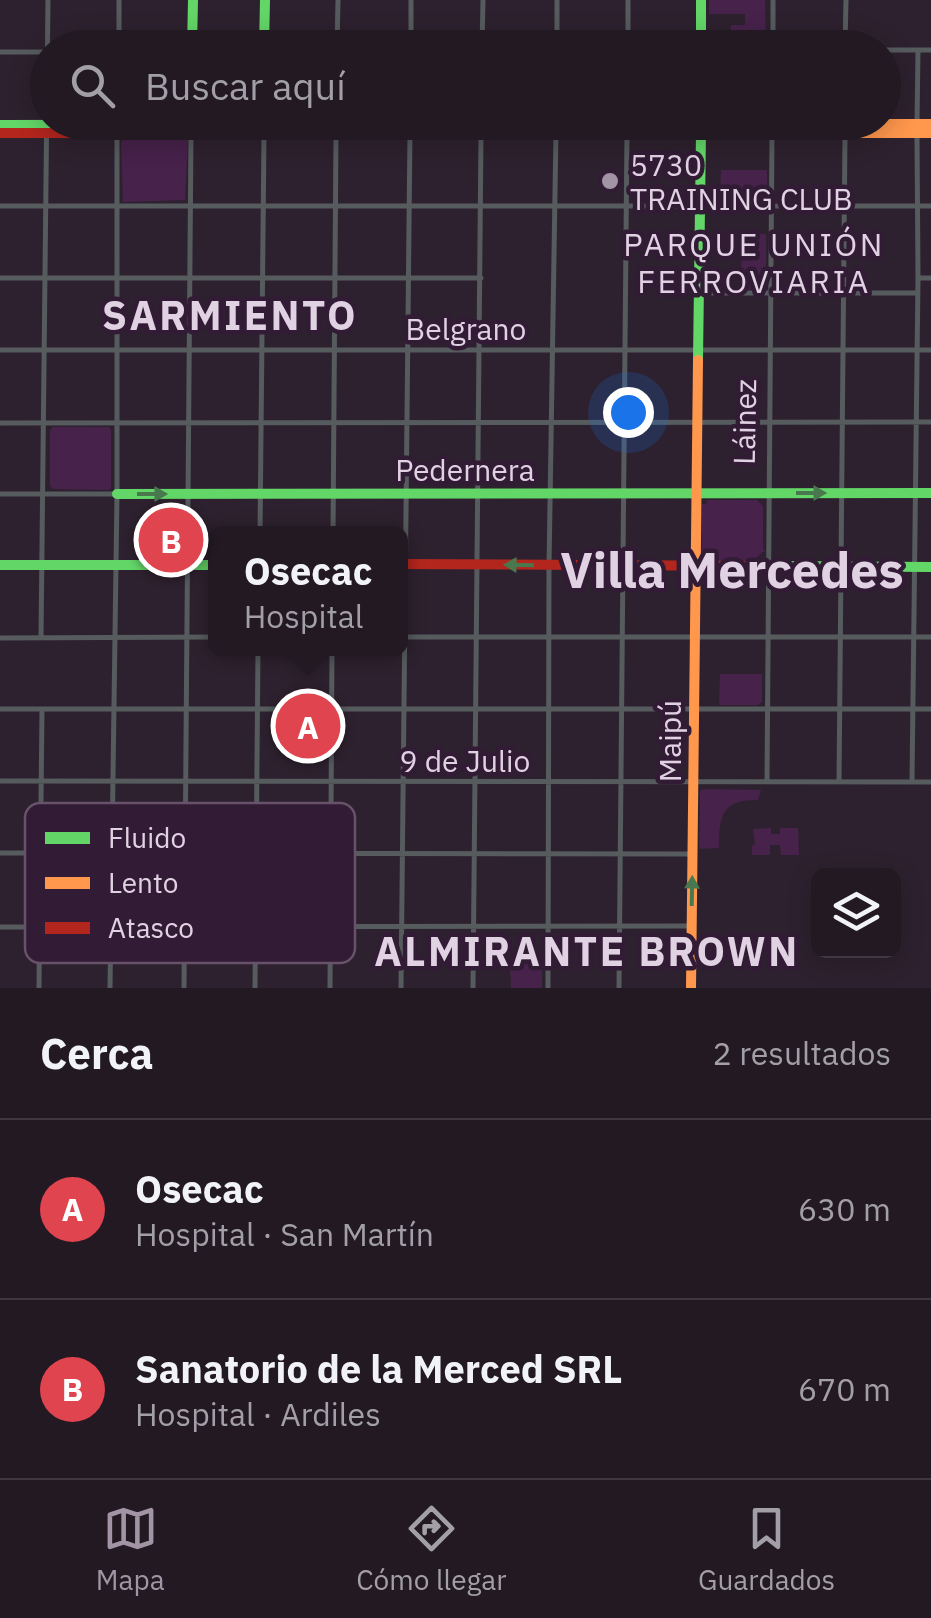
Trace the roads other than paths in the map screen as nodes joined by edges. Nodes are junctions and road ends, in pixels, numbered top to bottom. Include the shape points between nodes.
1 (48, 0) edge
2 (119, 0) edge
3 (193, 0) edge
4 (265, 0) edge
5 (338, 0) edge
6 (411, 0) edge
7 (483, 0) edge
8 (557, 0) edge
9 (628, 0) edge
10 (702, 0) edge
11 (774, 0) edge
12 (846, 0) edge
13 (47, 30) edge
14 (118, 30) edge
15 (192, 30) edge
16 (264, 30) edge
17 (337, 30) edge
18 (410, 30) edge
19 (482, 30) edge
20 (557, 30) edge
21 (628, 30) edge
22 (701, 30) edge
23 (773, 30) edge
24 (846, 30) edge
25 (901, 50) edge
26 (918, 50) junction
27 (931, 50) edge
28 (0, 52) edge
29 (30, 52) edge
30 (931, 124) edge
31 (0, 125) edge
32 (30, 128) edge
33 (901, 128) edge
34 (917, 128) junction
35 (30, 130) edge
36 (931, 132) edge
37 (0, 133) edge
38 (46, 140) edge
39 (118, 140) edge
40 (191, 140) edge
41 (264, 140) edge
42 (336, 140) edge
43 (410, 140) edge
44 (481, 140) edge
45 (557, 140) edge
46 (627, 140) edge
47 (701, 140) edge
48 (773, 140) edge
49 (845, 140) edge
50 (0, 206) edge
51 (45, 206) junction
52 (116, 206) junction
53 (190, 206) junction
54 (263, 206) junction
55 (336, 206) junction
56 (410, 206) junction
57 (481, 206) junction
58 (626, 206) junction
59 (699, 206) junction
60 (844, 206) junction
61 (918, 206) junction
62 (931, 206) edge
63 (555, 207) junction
64 (772, 207) junction
65 (0, 278) edge
66 (44, 278) junction
67 (118, 278) junction
68 (190, 278) junction
69 (336, 278) junction
70 (408, 278) junction
71 (481, 278) junction
72 (918, 278) junction
73 (931, 278) edge
74 (263, 279) junction
75 (771, 292) junction
76 (844, 292) junction
77 (698, 293) junction
78 (918, 293) junction
79 (0, 350) edge
80 (44, 350) junction
81 (117, 350) junction
82 (189, 350) junction
83 (262, 350) junction
84 (334, 350) junction
85 (407, 350) junction
86 (625, 350) junction
87 (697, 350) junction
88 (770, 350) junction
89 (843, 350) junction
90 (916, 350) junction
91 (931, 350) edge
92 (553, 351) junction
93 (480, 352) junction
94 (696, 421) junction
95 (769, 421) junction
96 (262, 422) junction
97 (334, 422) junction
98 (552, 422) junction
99 (624, 422) junction
100 (843, 422) junction
101 (915, 422) junction
102 (931, 422) edge
103 (0, 423) edge
104 (44, 423) junction
105 (116, 423) junction
106 (188, 423) junction
107 (406, 423) junction
108 (480, 423) junction
109 (842, 493) junction
110 (915, 493) junction
111 (931, 493) edge
112 (0, 494) edge
113 (43, 494) junction
114 (117, 494) junction
115 (188, 494) junction
116 (261, 494) junction
117 (333, 494) junction
118 (406, 494) junction
119 (478, 494) junction
120 (552, 494) junction
121 (624, 494) junction
122 (696, 494) junction
123 (768, 494) junction
124 (260, 526) edge
125 (333, 526) edge
126 (405, 526) edge
127 (408, 564) edge
128 (0, 565) edge
129 (42, 565) junction
130 (208, 565) edge
131 (478, 565) junction
132 (115, 566) junction
133 (187, 566) junction
134 (550, 566) junction
135 (623, 566) junction
136 (696, 566) junction
137 (768, 567) junction
138 (841, 567) junction
139 (915, 567) junction
140 (931, 567) edge
141 (623, 636) junction
142 (694, 636) junction
143 (768, 636) junction
144 (842, 636) junction
145 (915, 636) junction
146 (931, 636) edge
147 (408, 637) edge
148 (477, 637) junction
149 (550, 637) junction
150 (0, 638) edge
151 (41, 638) junction
152 (114, 638) junction
153 (186, 638) junction
154 (208, 638) edge
155 (258, 656) edge
156 (332, 656) edge
157 (403, 656) edge
158 (113, 708) junction
159 (623, 708) junction
160 (914, 708) junction
161 (931, 708) edge
162 (0, 709) edge
163 (42, 709) junction
164 (185, 709) junction
165 (257, 709) junction
166 (331, 709) junction
167 (404, 709) junction
168 (476, 709) junction
169 (549, 709) junction
170 (694, 709) junction
171 (766, 709) junction
172 (840, 709) junction
173 (0, 781) edge
174 (41, 781) junction
175 (112, 781) junction
176 (185, 781) junction
177 (622, 781) junction
178 (258, 782) junction
179 (331, 782) junction
180 (404, 782) junction
181 (476, 782) junction
182 (550, 782) junction
183 (694, 782) junction
184 (766, 782) junction
185 (839, 782) junction
186 (912, 782) junction
187 (931, 782) edge
188 (41, 803) edge
189 (112, 803) edge
190 (185, 803) edge
191 (258, 803) edge
192 (331, 803) edge
193 (0, 852) edge
194 (25, 853) edge
195 (355, 854) edge
196 (403, 854) junction
197 (475, 854) junction
198 (549, 854) junction
199 (693, 854) junction
200 (621, 855) junction
201 (0, 926) edge
202 (692, 926) junction
203 (25, 927) edge
204 (355, 927) edge
205 (402, 927) junction
206 (474, 927) junction
207 (549, 927) junction
208 (620, 927) junction
209 (39, 963) edge
210 (255, 963) edge
211 (39, 988) edge
212 (255, 988) edge
213 (401, 988) edge
214 (473, 988) edge
215 (548, 988) edge
216 (619, 988) edge
217 (691, 988) edge

1 - 13 street
2 - 14 street
3 - 15 main road
4 - 16 main road
5 - 17 street
6 - 18 street
7 - 19 street
8 - 20 street
9 - 21 street
10 - 22 main road
11 - 23 street
12 - 24 street
25 - 26 street
26 - 27 street
26 - 34 street
28 - 29 street
30 - 34 main road
31 - 32 main road
33 - 34 main road
34 - 36 main road
34 - 61 street
35 - 37 main road
38 - 51 street
39 - 52 street
40 - 53 street
41 - 54 street
42 - 55 street
43 - 56 street
44 - 57 street
45 - 63 street
46 - 58 street
47 - 59 main road, Maipú
48 - 64 street, Láinez
49 - 60 street
50 - 51 street
51 - 52 street
51 - 66 street
52 - 53 street
52 - 67 street
53 - 54 street
53 - 68 street
54 - 55 street
54 - 74 street
55 - 56 street
55 - 69 street
56 - 57 street
56 - 70 street
57 - 63 street
57 - 71 street
58 - 59 street
58 - 63 street
58 - 86 street
59 - 64 street
59 - 77 main road, Maipú
60 - 61 street
60 - 64 street
60 - 76 street
61 - 62 street
61 - 72 street
63 - 92 street
64 - 75 street, Láinez
65 - 66 street
66 - 67 street
66 - 80 street
67 - 68 street
67 - 81 street
68 - 74 street
68 - 82 street
69 - 70 street
69 - 74 street
69 - 84 street
70 - 71 street
70 - 85 street
71 - 93 street
72 - 73 street
72 - 78 street
74 - 83 street
75 - 76 street
75 - 77 street
75 - 88 street, Láinez
76 - 78 street
76 - 89 street
77 - 87 main road, Maipú
78 - 90 street
79 - 80 street, Belgrano
80 - 81 street, Belgrano
80 - 104 street
81 - 82 street, Belgrano
81 - 105 street
82 - 83 street, Belgrano
82 - 106 street
83 - 84 street, Belgrano
83 - 96 street
84 - 85 street, Belgrano
84 - 97 street
85 - 93 street, Belgrano
85 - 107 street
86 - 87 street, Belgrano
86 - 92 street, Belgrano
86 - 99 street
87 - 88 street, Belgrano
87 - 94 main road, Maipú
88 - 89 street, Belgrano
88 - 95 street, Láinez
89 - 90 street, Belgrano
89 - 100 street
90 - 91 street, Belgrano
90 - 101 street
92 - 93 street, Belgrano
92 - 98 street
93 - 108 street
94 - 95 street
94 - 99 street
94 - 122 main road, Maipú
95 - 100 street
95 - 123 street, Láinez
96 - 97 street
96 - 106 street
96 - 116 street
97 - 107 street
97 - 117 street
98 - 99 street
98 - 108 street
98 - 120 street
99 - 121 street
100 - 101 street
100 - 109 street
101 - 102 street
101 - 110 street
103 - 104 street
104 - 105 street
104 - 113 street
105 - 106 street
105 - 114 street
106 - 115 street
107 - 108 street
107 - 118 street
108 - 119 street
109 - 110 main road, Pedernera
123 -> 109 main road, Pedernera
109 - 138 street
110 - 111 main road, Pedernera
110 - 139 street
112 - 113 street, Pedernera
113 - 114 street, Pedernera
113 - 129 street
114 -> 115 main road, Pedernera
114 - 132 street
115 - 116 main road, Pedernera
115 - 133 street
116 - 117 main road, Pedernera
116 - 124 street
117 - 118 main road, Pedernera
117 - 125 street
118 - 119 main road, Pedernera
118 - 126 street
119 - 120 main road, Pedernera
119 - 131 street
120 - 121 main road, Pedernera
120 - 134 street
121 - 122 main road, Pedernera
121 - 135 street
122 - 123 main road, Pedernera
122 - 136 main road, Maipú
123 - 137 street, Láinez
127 - 131 main road
128 - 129 main road
129 - 132 main road
129 - 151 street
130 - 133 main road
134 -> 131 main road
131 - 148 street
132 - 133 main road
132 - 152 street
133 - 153 street
134 - 135 main road
134 - 149 street
135 - 136 main road
135 - 141 street
136 - 137 main road
136 - 142 main road, Maipú
137 - 138 main road
137 - 143 street, Láinez
138 - 139 main road
138 - 144 street
139 - 140 main road
139 - 145 street
141 - 142 street
141 - 149 street
141 - 159 street
142 - 143 street
142 - 170 main road, Maipú
143 - 144 street
143 - 171 street, Láinez
144 - 145 street
144 - 172 street
145 - 146 street
145 - 160 street
147 - 148 street
148 - 149 street
148 - 168 street
149 - 169 street
150 - 151 street
151 - 152 street
152 - 153 street
152 - 158 street
153 - 154 street
153 - 164 street
155 - 165 street
156 - 166 street
157 - 167 street
158 - 163 street
158 - 164 street
158 - 175 street
159 - 169 street
159 - 170 street
159 - 177 street
160 - 161 street
160 - 172 street
160 - 186 street
162 - 163 street
163 - 174 street
164 - 165 street
164 - 176 street
165 - 166 street
165 - 178 street
166 - 167 street
166 - 179 street
167 - 168 street
167 - 180 street
168 - 169 street
168 - 181 street
169 - 182 street
170 - 171 street
170 - 183 main road, Maipú
171 - 172 street
171 - 184 street, Láinez
172 - 185 street
173 - 174 street, 9 de Julio
174 - 175 street, 9 de Julio
174 - 188 street
175 - 176 street, 9 de Julio
175 - 189 street
176 - 178 street, 9 de Julio
176 - 190 street
177 - 182 street, 9 de Julio
177 - 183 street, 9 de Julio
177 - 200 street
178 - 179 street, 9 de Julio
178 - 191 street
179 - 180 street, 9 de Julio
179 - 192 street
180 - 181 street, 9 de Julio
180 - 196 street
181 - 182 street, 9 de Julio
181 - 197 street
182 - 198 street
183 - 184 street, 9 de Julio
183 - 199 main road, Maipú
184 - 185 street, 9 de Julio
185 - 186 street, 9 de Julio
186 - 187 street, 9 de Julio
193 - 194 street
195 - 196 street
196 - 197 street
196 - 205 street
197 - 198 street
197 - 206 street
198 - 200 street
198 - 207 street
199 - 200 street
202 -> 199 main road, Maipú
200 - 208 street
201 - 203 street
202 - 208 street
202 - 217 main road, Maipú
204 - 205 street
205 - 206 street
205 - 213 street
206 - 207 street
206 - 214 street
207 - 208 street
207 - 215 street
208 - 216 street
209 - 211 street
210 - 212 street

